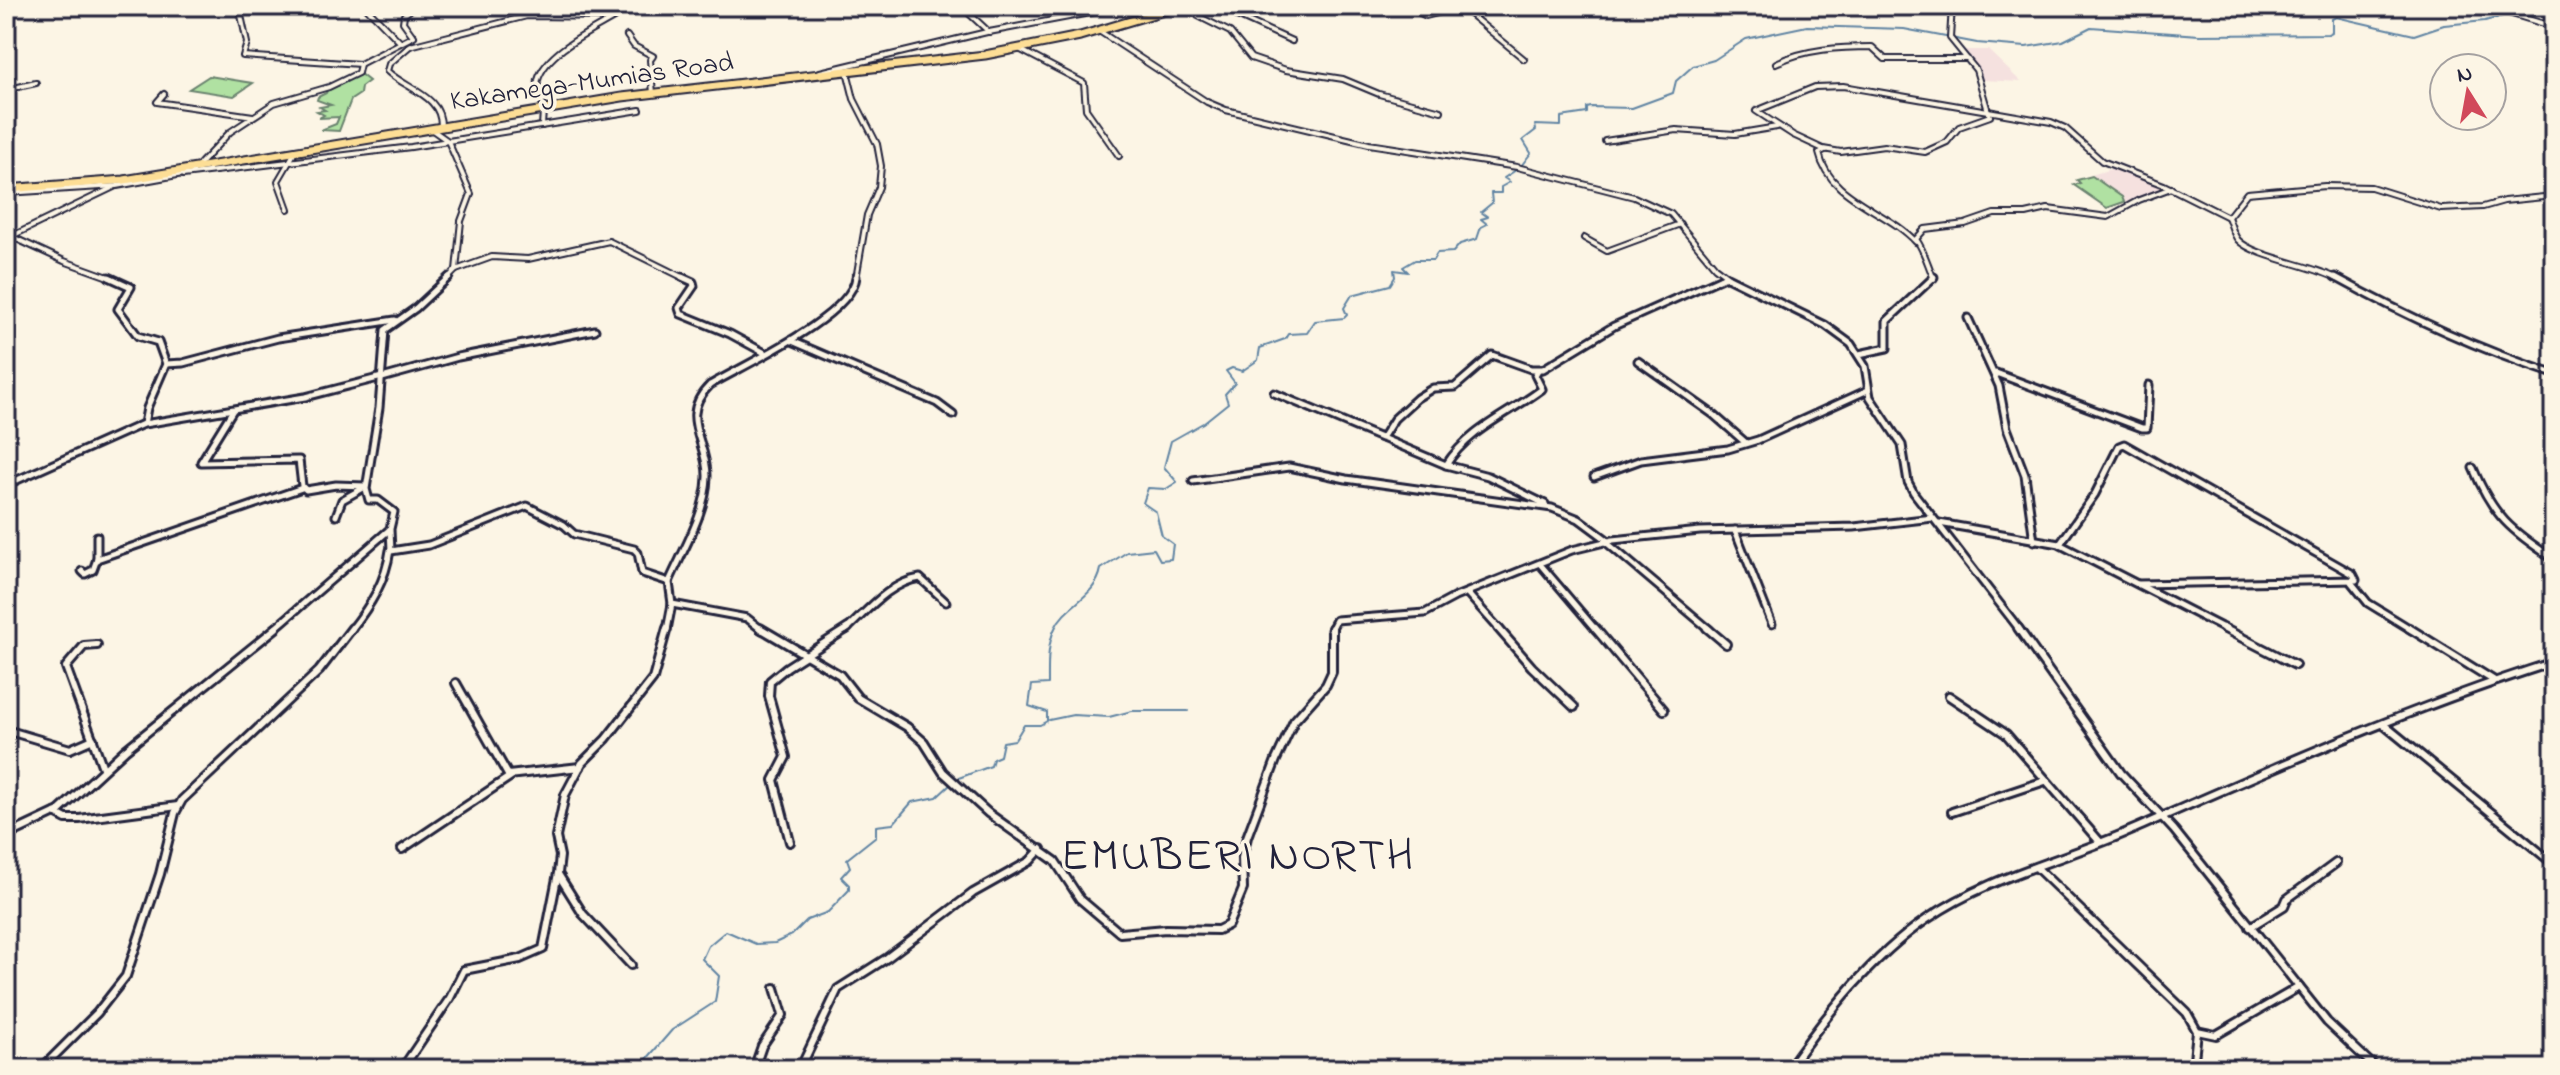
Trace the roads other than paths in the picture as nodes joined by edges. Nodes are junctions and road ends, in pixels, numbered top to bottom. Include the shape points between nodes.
1 (239, 6) edge
2 (365, 6) edge
3 (415, 6) edge
4 (533, 6) edge
5 (598, 6) edge
6 (632, 6) edge
7 (961, 6) edge
8 (1127, 6) edge
9 (1181, 6) edge
10 (1192, 6) edge
11 (1228, 6) edge
12 (1405, 6) edge
13 (1952, 6) edge
14 (2486, 6) edge
15 (1067, 8) edge
16 (586, 15) junction
17 (1072, 16) junction
18 (615, 17) junction
19 (516, 20) junction
20 (2554, 27) edge
21 (1099, 31) junction
22 (987, 32) junction
23 (414, 36) junction
24 (627, 36) dead end
25 (1292, 41) dead end
26 (400, 42) junction
27 (410, 46) junction
28 (1019, 49) junction
29 (1524, 59) dead end
30 (1968, 59) junction
31 (1776, 63) dead end
32 (360, 64) junction
33 (851, 68) junction
34 (36, 83) dead end
35 (653, 93) junction
36 (164, 94) dead end
37 (6, 95) edge
38 (544, 110) junction
39 (640, 110) dead end
40 (1441, 111) dead end
41 (1988, 111) junction
42 (254, 116) junction
43 (542, 126) junction
44 (441, 127) junction
45 (1777, 127) junction
46 (431, 129) junction
47 (448, 141) junction
48 (1605, 141) dead end
49 (1819, 149) junction
50 (295, 152) junction
51 (1119, 156) dead end
52 (289, 161) junction
53 (196, 169) junction
54 (184, 173) junction
55 (118, 184) junction
56 (2171, 188) junction
57 (9, 191) edge
58 (2554, 196) edge
59 (288, 209) dead end
60 (2228, 217) junction
61 (1680, 224) junction
62 (9, 235) edge
63 (1584, 238) dead end
64 (1916, 242) junction
65 (456, 270) junction
66 (1726, 276) junction
67 (1968, 318) dead end
68 (395, 320) junction
69 (595, 330) dead end
70 (791, 340) junction
71 (765, 353) junction
72 (1859, 354) junction
73 (1638, 361) dead end
74 (166, 364) junction
75 (1539, 369) junction
76 (1995, 373) junction
77 (2554, 374) edge
78 (382, 378) junction
79 (2149, 385) dead end
80 (1868, 390) junction
81 (1274, 393) dead end
82 (233, 410) junction
83 (953, 415) dead end
84 (143, 424) junction
85 (1382, 438) junction
86 (1747, 444) junction
87 (1446, 465) junction
88 (2473, 468) dead end
89 (1594, 477) dead end
90 (1193, 481) dead end
91 (6, 485) edge
92 (366, 486) junction
93 (302, 488) junction
94 (1552, 508) junction
95 (336, 516) dead end
96 (1936, 520) junction
97 (390, 529) junction
98 (1735, 530) junction
99 (97, 536) dead end
100 (1607, 541) junction
101 (2034, 541) junction
102 (2060, 544) junction
103 (390, 550) junction
104 (97, 559) junction
105 (2554, 559) edge
106 (1540, 564) junction
107 (82, 571) dead end
108 (669, 582) junction
109 (2351, 582) junction
110 (2138, 584) junction
111 (1467, 593) junction
112 (946, 602) dead end
113 (672, 604) junction
114 (1772, 624) dead end
115 (1726, 644) dead end
116 (97, 645) dead end
117 (806, 656) junction
118 (2554, 662) edge
119 (2295, 665) dead end
120 (2494, 681) junction
121 (456, 683) dead end
122 (1949, 696) dead end
123 (1574, 707) dead end
124 (1664, 710) dead end
125 (2382, 723) junction
126 (6, 730) edge
127 (93, 739) junction
128 (580, 767) junction
129 (103, 768) junction
130 (512, 775) junction
131 (2045, 781) junction
132 (178, 806) junction
133 (1952, 812) dead end
134 (55, 813) junction
135 (2161, 815) junction
136 (6, 836) edge
137 (790, 842) dead end
138 (2100, 842) junction
139 (402, 849) dead end
140 (1041, 849) junction
141 (2336, 863) dead end
142 (2554, 864) edge
143 (2036, 867) junction
144 (558, 873) junction
145 (2250, 927) junction
146 (631, 965) dead end
147 (2299, 987) junction
148 (775, 988) dead end
149 (2197, 1031) junction
150 (41, 1069) edge
151 (402, 1069) edge
152 (754, 1069) edge
153 (800, 1069) edge
154 (1788, 1069) edge
155 (2193, 1069) edge
156 (2377, 1069) edge

1 - 32 street via 247,43 243,56
2 - 26 street
3 - 23 street via 403,22
4 - 19 street
5 - 16 street
6 - 18 street
7 - 22 street
8 - 17 street
9 - 21 highway, Kakamega-Mumias Road
10 - 40 street via 1196,15 1230,32 1251,58 1343,79
11 - 25 street via 1237,16
12 - 29 street via 1426,16 1461,7
13 - 30 street via 1950,37
14 - 20 street
15 - 17 street
16 - 18 street
16 - 19 street
17 - 22 street
18 - 38 street via 563,48 539,77
19 - 27 street
21 - 28 highway, Kakamega-Mumias Road
21 - 61 street via 1226,110 1369,144 1519,167 1634,197 1667,211
22 - 33 street
23 - 26 street
23 - 27 street
24 - 35 street via 653,56
26 - 32 street
27 - 44 street via 387,71 438,104
28 - 33 highway, Kakamega-Mumias Road
28 - 51 street via 1084,83 1086,109
30 - 31 street via 1883,58 1874,48 1852,47
30 - 41 street via 1976,68
32 - 42 street via 358,73 281,99
33 - 35 highway, Kakamega-Mumias Road
33 - 70 street via 854,99 877,144 879,187 867,215 855,285 836,312
34 - 37 street via 10,89
35 - 38 highway, Kakamega-Mumias Road
36 - 42 street via 157,102
38 - 43 street
38 - 44 highway, Kakamega-Mumias Road
39 - 43 street
41 - 45 street via 1821,86 1756,109
41 - 49 street via 1987,119 1959,127 1947,142 1923,152 1887,146 1844,152
41 - 56 street via 2059,125 2098,158
42 - 53 street via 230,132
43 - 47 street
44 - 46 highway, Kakamega-Mumias Road
45 - 48 street via 1735,134 1676,130
45 - 49 street
46 - 47 street
46 - 50 highway, Kakamega-Mumias Road
47 - 52 street
47 - 65 street via 471,194 461,221
49 - 64 street via 1824,173 1856,200 1903,226
50 - 52 street
50 - 53 highway, Kakamega-Mumias Road
52 - 54 street
52 - 59 street via 278,181
53 - 54 highway, Kakamega-Mumias Road
54 - 55 highway, Kakamega-Mumias Road
55 - 57 highway, Kakamega-Mumias Road
55 - 62 street
56 - 60 street
56 - 64 street via 2108,217 2048,209 1994,214 1925,229
58 - 60 street via 2441,209 2375,188 2315,186 2244,194
60 - 77 street via 2236,238 2248,248 2321,269 2492,355
61 - 63 street via 1607,251
61 - 66 street
62 - 74 street via 127,283 131,287 118,309 138,336 158,342
64 - 72 street via 1935,278 1887,321 1887,348
65 - 68 street via 416,308
65 - 71 street via 492,257 528,259 611,242 694,282 681,314
66 - 72 street via 1834,329
66 - 75 street via 1628,319
67 - 76 street
68 - 74 street via 278,338
68 - 78 street via 385,330
69 - 78 street
70 - 71 street
70 - 83 street via 937,403
71 - 108 street via 698,397 694,422 706,462 706,488
72 - 80 street
73 - 86 street
74 - 84 street
75 - 85 street via 1492,355 1459,385 1433,388 1408,404
75 - 87 street via 1535,375 1542,389 1474,435
76 - 79 street via 2142,428 2149,422
76 - 101 street via 2007,428 2025,475
78 - 82 street
78 - 92 street
80 - 86 street
80 - 96 street via 1902,445 1908,482
81 - 85 street
82 - 84 street
82 - 93 street via 201,462 298,460
84 - 91 street
85 - 87 street
86 - 89 street via 1641,460
87 - 94 street via 1488,476
88 - 105 street via 2491,512 2508,530
90 - 94 street via 1289,467
92 - 93 street
92 - 95 street via 342,500
92 - 97 street via 369,500 392,508
93 - 104 street
94 - 100 street via 1579,519
96 - 98 street
96 - 101 street
96 - 135 street via 2121,773
97 - 103 street
97 - 129 street via 225,672
98 - 100 street
98 - 114 street
99 - 104 street
100 - 106 street
100 - 115 street
101 - 102 street
102 - 109 street via 2123,444 2355,575
102 - 110 street
103 - 108 street via 429,545 527,506 574,534 634,549 642,573
103 - 132 street via 372,603 319,671
104 - 107 street via 93,570
106 - 111 street
106 - 124 street
108 - 113 street
109 - 110 street
109 - 120 street via 2368,603
110 - 119 street
111 - 123 street
111 - 140 street via 1415,616 1347,617 1333,623 1332,672 1294,721 1276,760 1244,848 1240,900 1224,928 1120,933 1080,899
112 - 117 street via 916,578
113 - 117 street via 740,615
113 - 128 street via 653,679
116 - 127 street via 84,646 66,667
117 - 137 street via 769,685 786,757 774,780
117 - 140 street via 840,675 864,703 907,727 949,779
118 - 120 street
120 - 125 street
121 - 130 street via 499,763
122 - 131 street via 2006,734
125 - 135 street
125 - 142 street
126 - 127 street via 70,749
127 - 129 street
128 - 130 street
128 - 144 street via 565,795 557,829
129 - 134 street
130 - 139 street
131 - 133 street
131 - 138 street
132 - 134 street via 79,819
132 - 150 street via 126,976
134 - 136 street
135 - 138 street
135 - 145 street
138 - 143 street
140 - 153 street via 838,989
141 - 145 street
143 - 149 street via 2181,1005
143 - 154 street via 1948,906 1888,950 1849,987
144 - 146 street via 583,914
144 - 151 street via 543,949 464,970
145 - 147 street
147 - 149 street via 2216,1035
147 - 156 street
148 - 152 street via 783,1015
149 - 155 street

